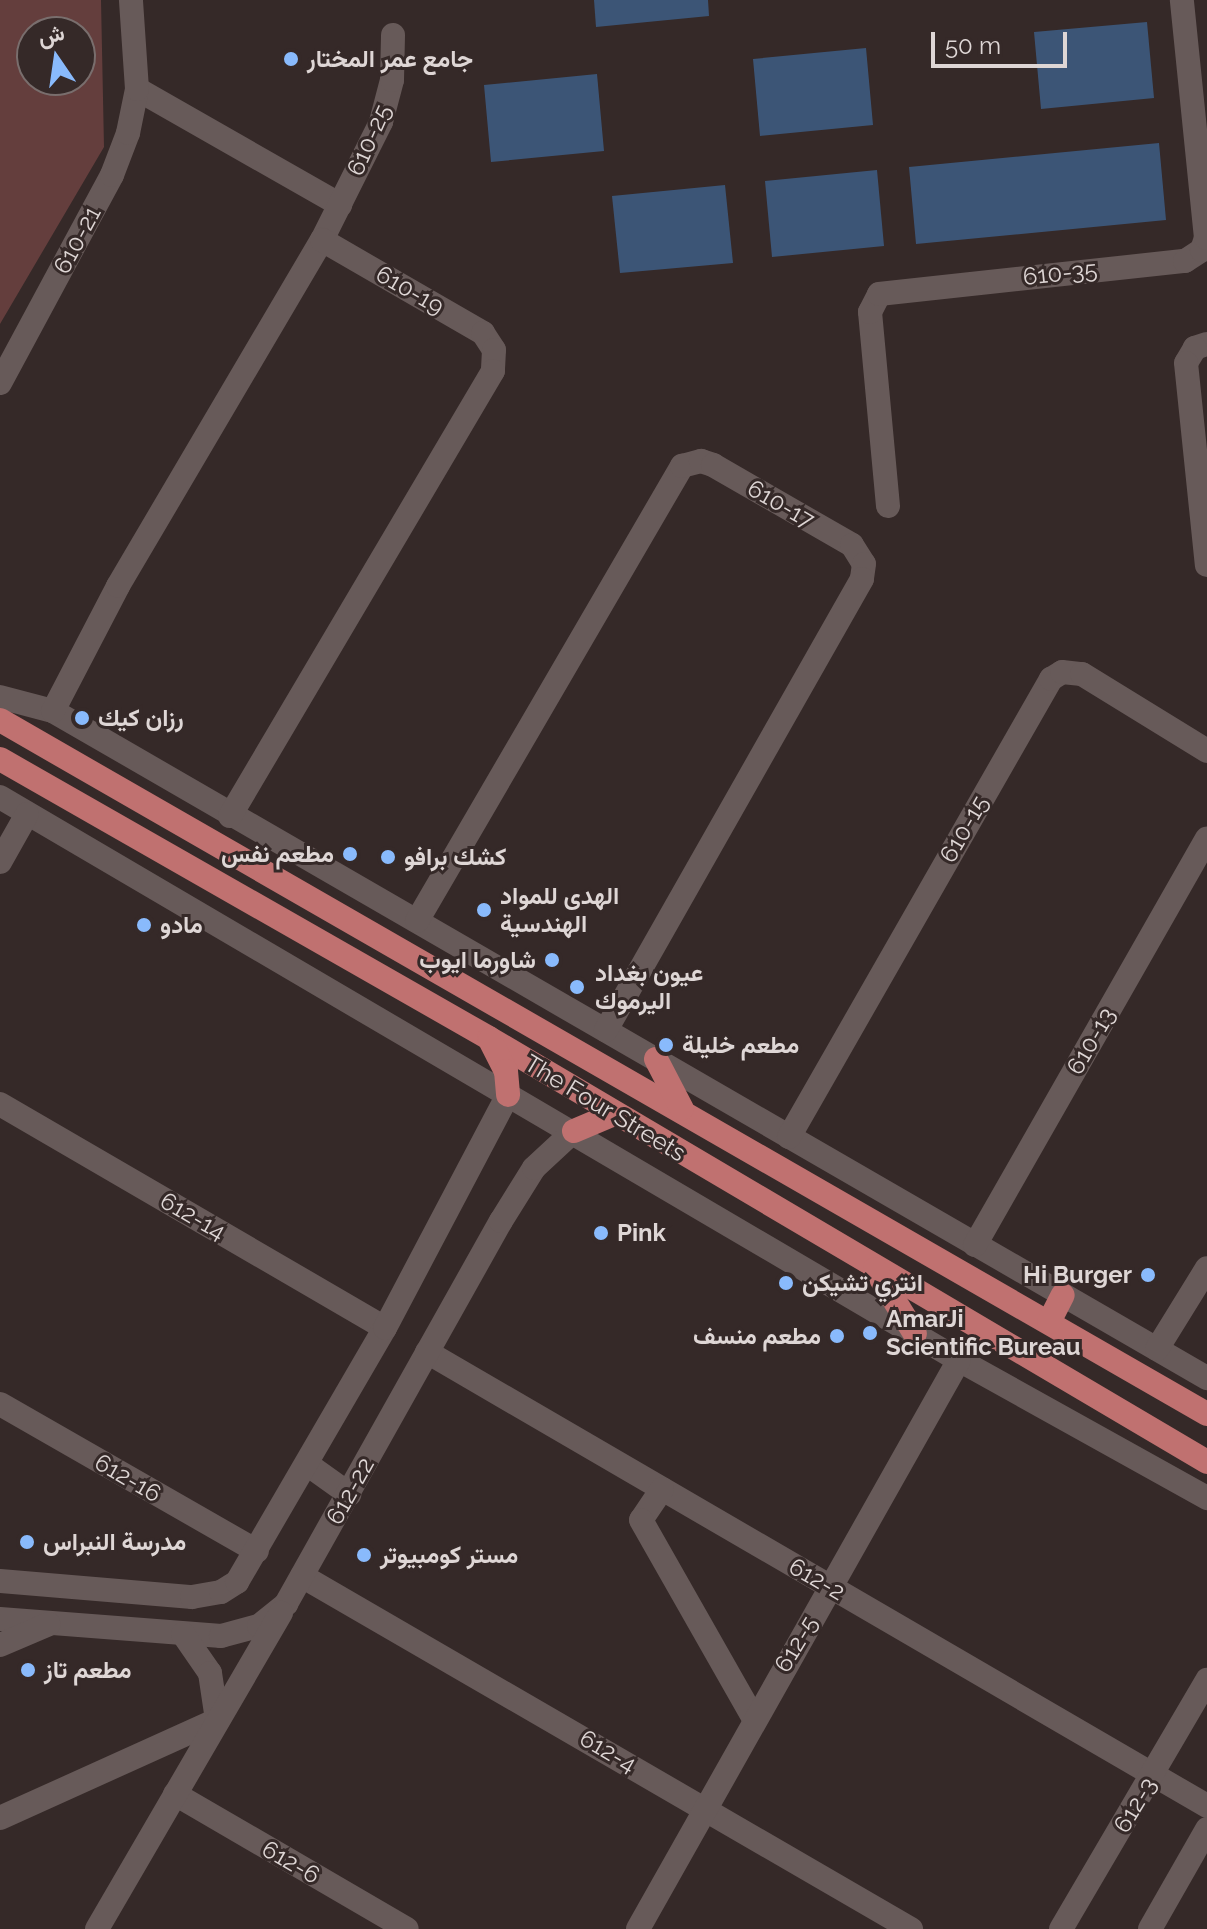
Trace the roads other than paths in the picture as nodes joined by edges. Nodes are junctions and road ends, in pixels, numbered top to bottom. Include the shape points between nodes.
1 (131, 0) edge
2 (1182, 0) edge
3 (393, 35) dead end
4 (137, 89) junction
5 (340, 205) junction
6 (322, 240) junction
7 (1203, 345) edge
8 (0, 383) edge
9 (888, 506) dead end
10 (1207, 565) edge
11 (0, 697) edge
12 (53, 711) junction
13 (0, 720) edge
14 (1207, 751) edge
15 (0, 759) edge
16 (0, 797) edge
17 (27, 814) junction
18 (230, 816) junction
19 (1207, 838) edge
20 (0, 862) edge
21 (417, 921) junction
22 (606, 1030) junction
23 (489, 1038) junction
24 (656, 1059) junction
25 (508, 1095) junction
26 (0, 1104) edge
27 (682, 1109) junction
28 (614, 1114) junction
29 (574, 1131) junction
30 (789, 1137) junction
31 (763, 1156) junction
32 (805, 1182) junction
33 (738, 1185) junction
34 (785, 1213) junction
35 (975, 1245) junction
36 (874, 1267) junction
37 (1207, 1268) edge
38 (1063, 1295) junction
39 (1049, 1322) junction
40 (385, 1328) junction
41 (915, 1334) junction
42 (1157, 1349) junction
43 (427, 1352) junction
44 (959, 1360) junction
45 (1207, 1378) edge
46 (0, 1404) edge
47 (1207, 1414) edge
48 (1207, 1462) edge
49 (307, 1464) junction
50 (662, 1489) junction
51 (349, 1494) junction
52 (1207, 1498) edge
53 (257, 1551) junction
54 (302, 1576) junction
55 (0, 1581) edge
56 (830, 1587) junction
57 (286, 1604) junction
58 (0, 1619) edge
59 (52, 1623) junction
60 (183, 1634) junction
61 (0, 1645) edge
62 (1207, 1680) edge
63 (753, 1717) junction
64 (217, 1720) junction
65 (1154, 1775) junction
66 (175, 1794) junction
67 (704, 1806) junction
68 (1207, 1806) edge
69 (0, 1818) edge
70 (1207, 1829) edge
71 (97, 1929) edge
72 (407, 1929) edge
73 (638, 1929) edge
74 (911, 1929) edge
75 (1061, 1929) edge
76 (1150, 1929) edge

1 - 4 street
2 - 9 street, 610-35 via 1206,238 1202,250 1185,261 879,294 870,312
3 - 5 street, 610-25 via 388,101
4 - 5 street
4 - 8 street, 610-21 via 112,175
5 - 6 street, 610-25
6 - 12 street via 118,586
6 - 18 street, 610-19 via 483,333 495,360
7 - 10 street via 1186,363
11 - 12 street
12 - 18 street
13 - 27 main road, The Four Streets
14 - 30 street, 610-15 via 1082,674 1069,671 1051,679
15 - 23 main road, The Four Streets
16 - 17 street
17 - 20 street
17 - 25 street
18 - 21 street
19 - 35 street, 610-13
21 - 22 street
21 - 22 street, 610-17 via 682,466 694,461 713,465 852,545 864,564 862,579
22 - 24 street
23 - 25 main road via 506,1071
23 - 28 main road, The Four Streets
24 - 27 main road
24 - 30 street
25 - 29 street
25 - 40 street, 612-22
26 - 40 street, 612-14
27 - 31 main road, The Four Streets
28 - 29 main road
28 - 33 main road, The Four Streets
29 - 41 street
29 - 43 street, 612-22 via 529,1176
30 - 35 street
31 - 32 main road, The Four Streets
31 - 33 main road via 758,1178
32 - 34 main road via 789,1193
32 - 39 main road, The Four Streets
33 - 34 main road, The Four Streets
34 - 36 main road, The Four Streets
35 - 38 street
36 - 41 main road
36 - 48 main road, The Four Streets
37 - 42 street
38 - 39 main road
38 - 42 street
39 - 47 main road, The Four Streets
40 - 49 street, 612-22
41 - 44 street
42 - 45 street
43 - 50 street, 612-2
43 - 51 street, 612-22
44 - 52 street
44 - 56 street, 612-5
46 - 53 street, 612-16
49 - 51 street
49 - 53 street, 612-22
50 - 56 street, 612-2
50 - 63 street via 641,1520
51 - 54 street, 612-22
53 - 55 street, 612-22 via 237,1582 202,1597
54 - 57 street, 612-22
54 - 67 street, 612-4
56 - 63 street, 612-5
56 - 65 street, 612-2
57 - 60 street, 612-22 via 259,1626 240,1633
57 - 64 street
58 - 59 street, 612-22
59 - 60 street, 612-22
59 - 61 street
60 - 64 street via 210,1673
62 - 65 street, 612-3
63 - 67 street, 612-5
64 - 66 street
64 - 69 street
65 - 68 street, 612-2
65 - 75 street, 612-3
66 - 71 street
66 - 72 street, 612-6
67 - 73 street, 612-5
67 - 74 street, 612-4
70 - 76 street

